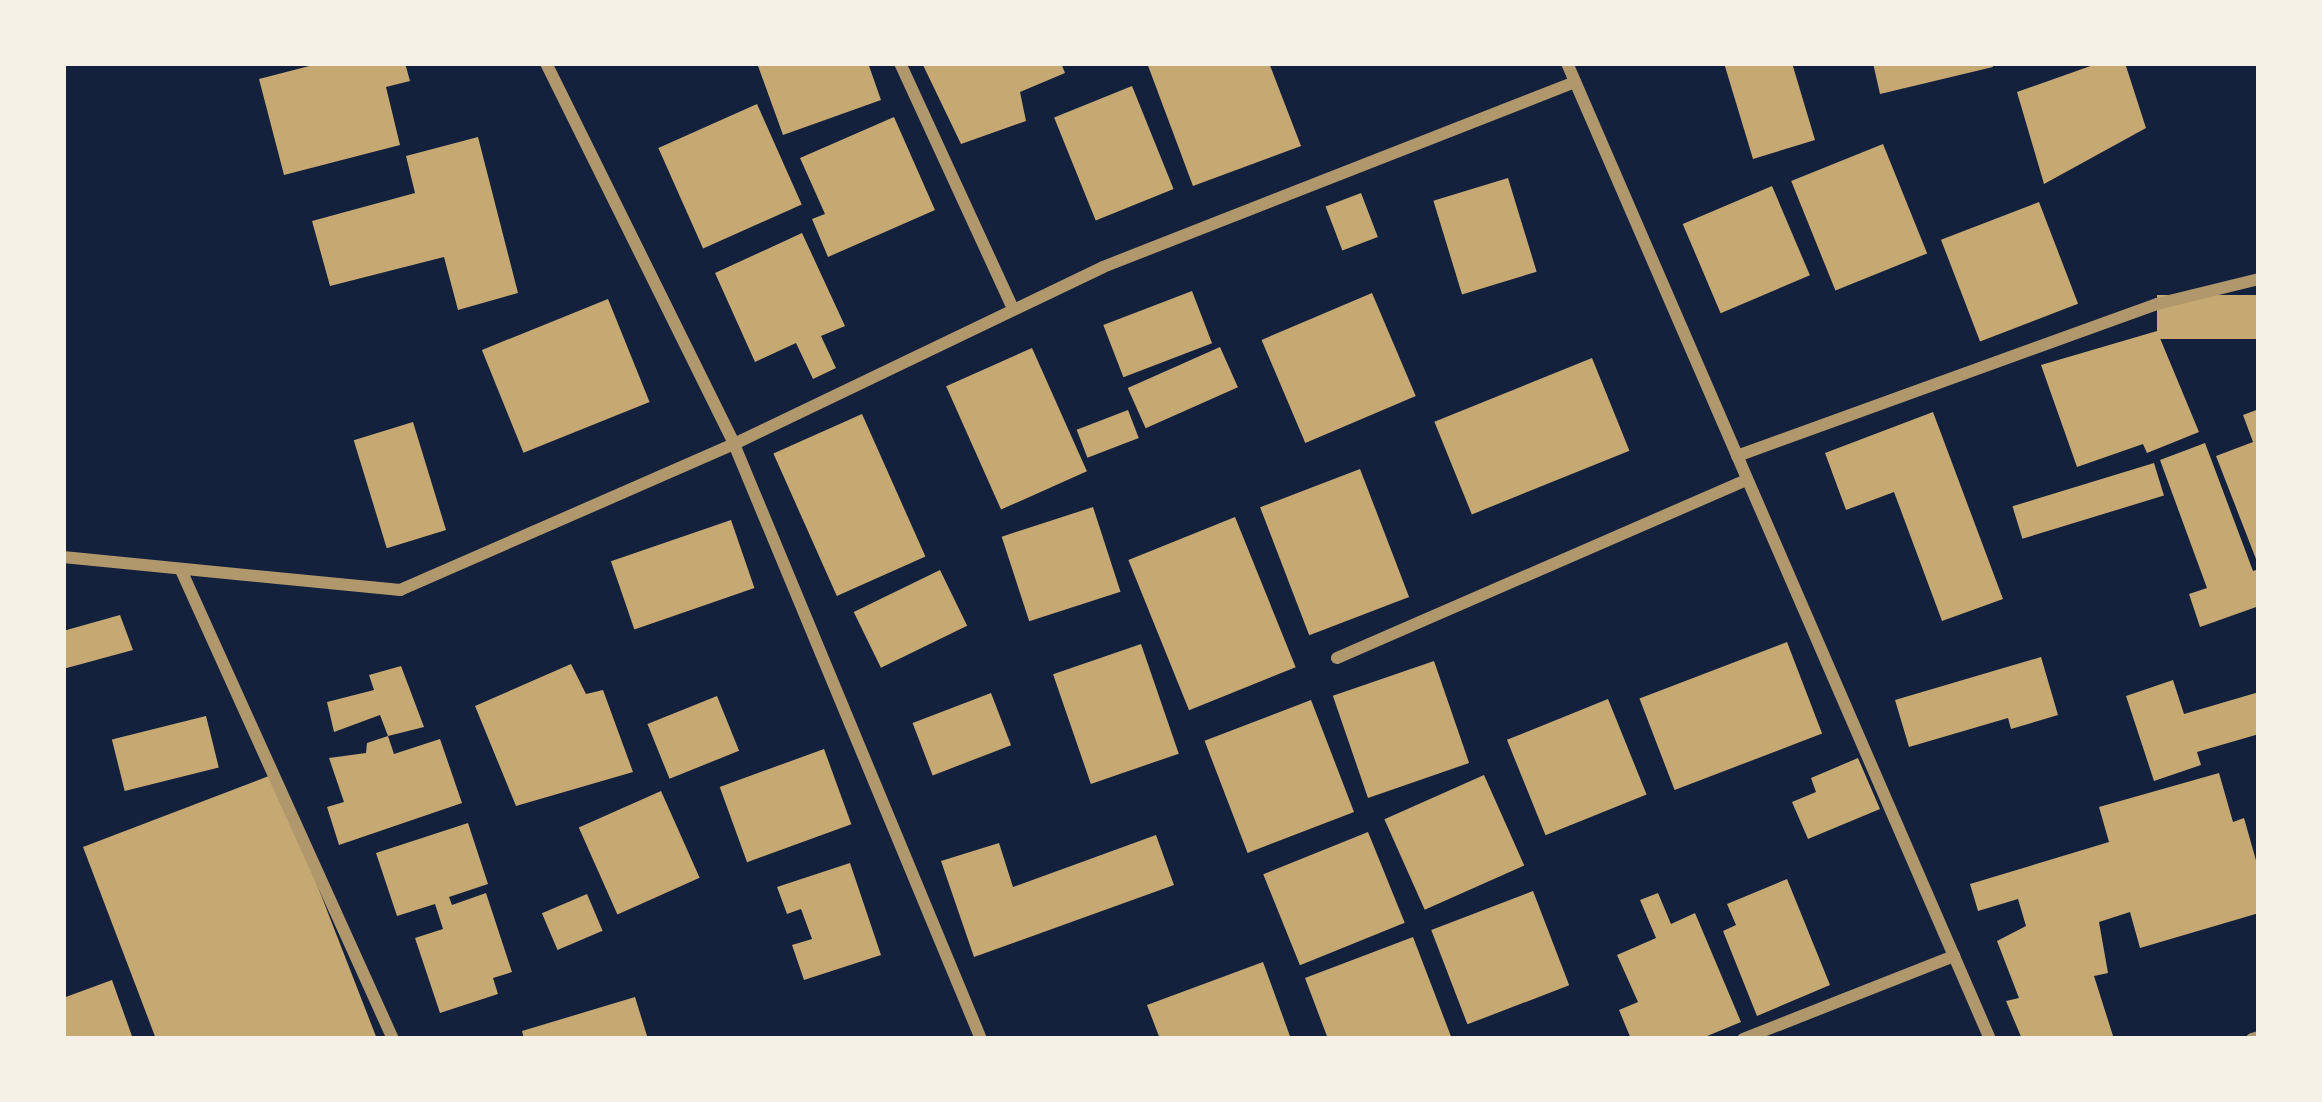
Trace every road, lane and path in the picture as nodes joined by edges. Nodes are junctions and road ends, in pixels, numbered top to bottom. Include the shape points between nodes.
1 (546, 63) edge
2 (900, 63) edge
3 (1567, 63) edge
4 (1575, 82) junction
5 (2259, 279) edge
6 (1013, 309) junction
7 (734, 444) junction
8 (1737, 456) junction
9 (1748, 480) junction
10 (63, 557) edge
11 (181, 570) junction
12 (1337, 658) dead end
13 (1954, 956) junction
14 (393, 1039) edge
15 (981, 1039) edge
16 (1743, 1039) edge
17 (1990, 1039) edge

1 - 7 street
2 - 6 street
3 - 4 street
4 - 6 street via 1103,266
4 - 8 street
5 - 8 street via 2157,304
6 - 7 street
7 - 11 street via 400,590
7 - 15 street
8 - 9 street
9 - 12 street
9 - 13 street
10 - 11 street
11 - 14 street
13 - 16 street
13 - 17 street

